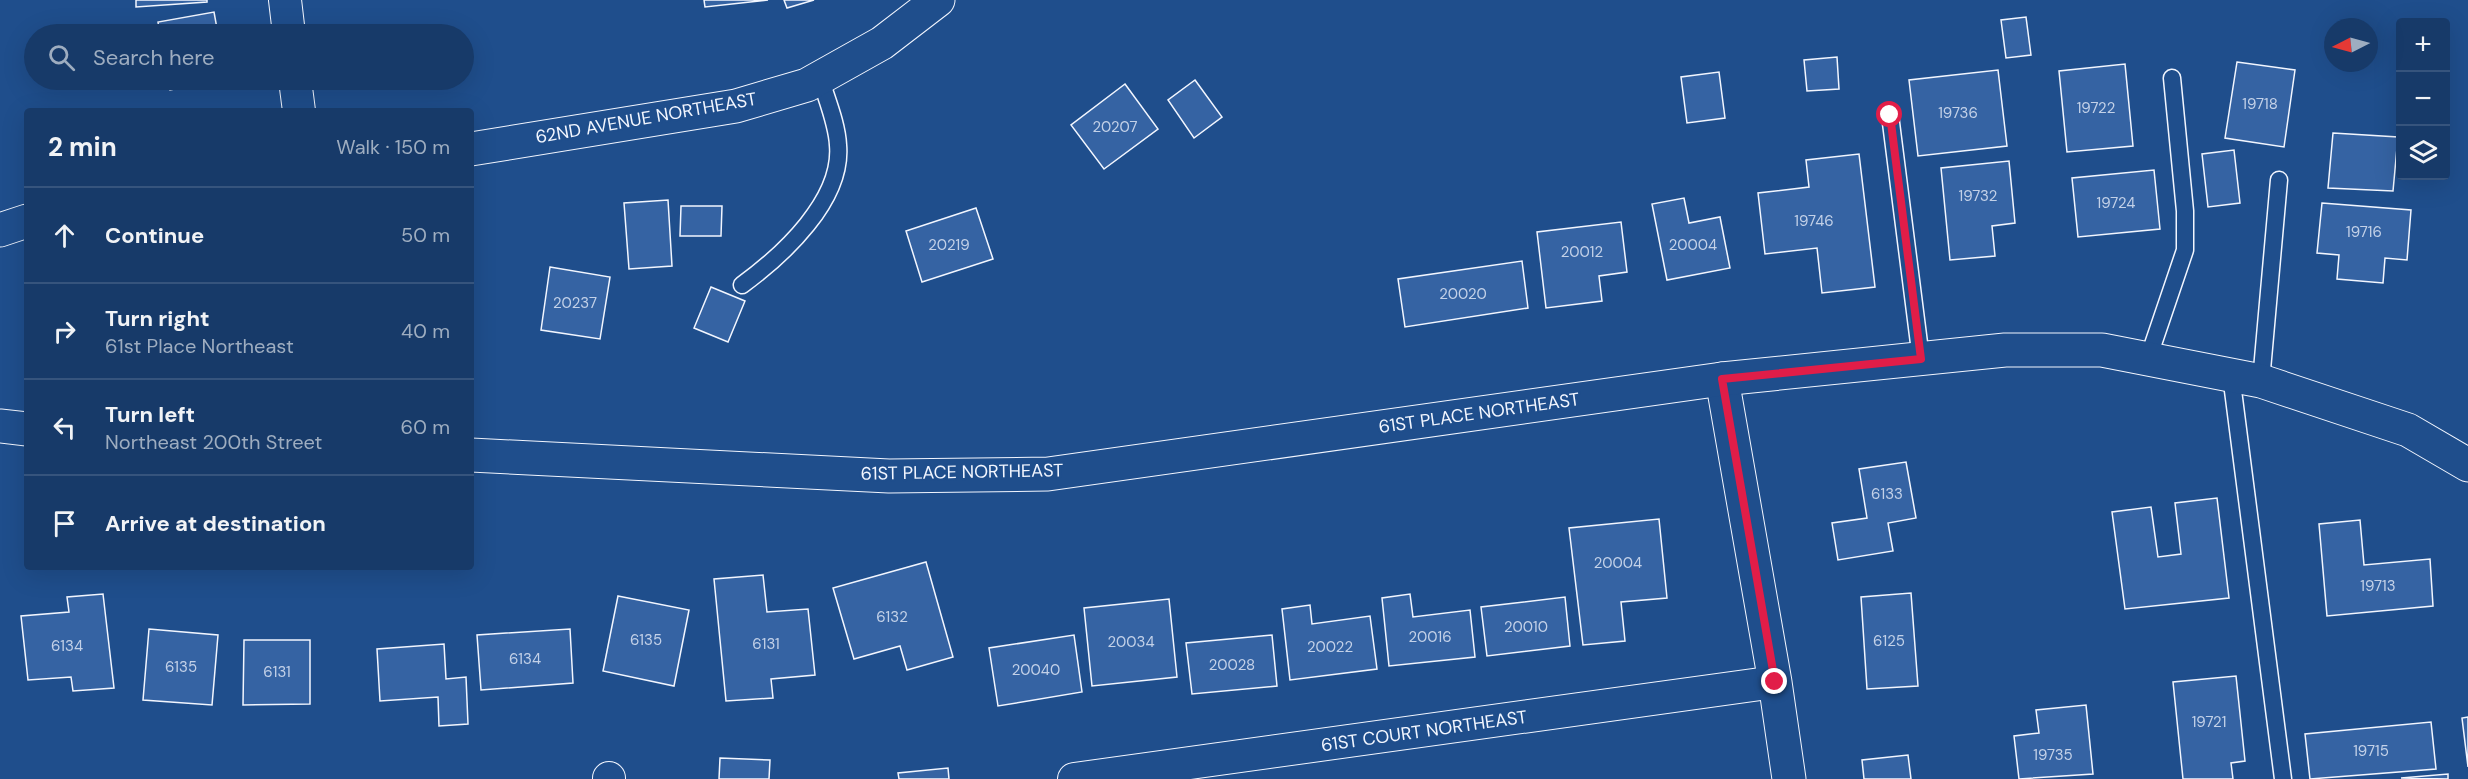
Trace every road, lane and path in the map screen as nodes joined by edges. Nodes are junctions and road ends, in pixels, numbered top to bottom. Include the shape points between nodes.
1 (285, 0) edge
2 (938, 0) edge
3 (288, 24) edge
4 (820, 77) junction
5 (2172, 78) dead end
6 (296, 90) edge
7 (299, 108) edge
8 (1890, 115) dead end
9 (474, 149) edge
10 (2279, 180) dead end
11 (24, 222) edge
12 (0, 230) edge
13 (742, 285) dead end
14 (1921, 359) junction
15 (2148, 359) junction
16 (2246, 378) junction
17 (1722, 379) junction
18 (0, 426) edge
19 (24, 429) edge
20 (474, 455) edge
21 (2468, 465) edge
22 (1775, 682) junction
23 (1074, 779) edge
24 (1789, 779) edge
25 (2283, 779) edge

1 - 3 street
2 - 4 main road, 62ND AVENUE NORTHEAST via 882,43
4 - 9 main road, 62ND AVENUE NORTHEAST via 807,85 736,106
4 - 13 lane via 838,144 836,176 808,223 778,259
5 - 15 lane via 2186,211 2186,250
6 - 7 street
8 - 14 lane
10 - 16 lane
11 - 12 main road
14 - 15 main road, 61ST PLACE NORTHEAST via 2015,350 2102,350
14 - 17 main road, 61ST PLACE NORTHEAST
15 - 16 main road, 61ST PLACE NORTHEAST
16 - 21 main road, 61ST PLACE NORTHEAST via 2408,430
16 - 25 lane
17 - 20 main road, 61ST PLACE NORTHEAST via 1048,474 889,476
17 - 22 main road
18 - 19 main road
22 - 23 street, 61ST COURT NORTHEAST
22 - 24 main road

